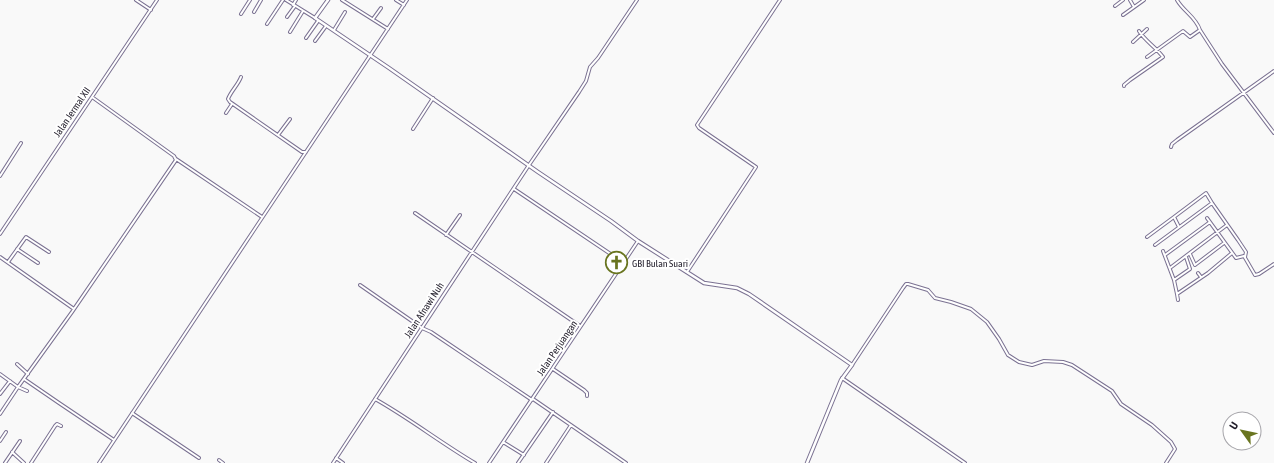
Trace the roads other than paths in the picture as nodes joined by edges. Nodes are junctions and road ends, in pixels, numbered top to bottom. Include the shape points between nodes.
1 (137, 0) edge
2 (157, 0) edge
3 (250, 0) edge
4 (261, 0) edge
5 (285, 0) edge
6 (296, 0) edge
7 (328, 0) edge
8 (342, 0) edge
9 (396, 0) edge
10 (407, 0) edge
11 (638, 0) edge
12 (780, 0) edge
13 (1123, 0) edge
14 (1130, 0) edge
15 (1144, 0) edge
16 (1177, 0) edge
17 (294, 5) junction
18 (404, 5) junction
19 (1114, 6) dead end
20 (1134, 7) junction
21 (381, 8) dead end
22 (151, 10) junction
23 (303, 11) junction
24 (254, 12) dead end
25 (345, 12) dead end
26 (241, 14) dead end
27 (1123, 15) dead end
28 (287, 17) dead end
29 (315, 18) junction
30 (373, 19) junction
31 (318, 21) junction
32 (267, 24) dead end
33 (326, 25) junction
34 (388, 29) junction
35 (334, 30) junction
36 (1147, 30) dead end
37 (1200, 30) junction
38 (1139, 31) dead end
39 (290, 32) dead end
40 (1141, 34) junction
41 (306, 38) dead end
42 (315, 41) dead end
43 (1132, 42) dead end
44 (1157, 49) junction
45 (371, 55) junction
46 (1147, 57) dead end
47 (1274, 71) edge
48 (242, 77) dead end
49 (1124, 86) dead end
50 (1244, 93) junction
51 (92, 96) junction
52 (433, 98) junction
53 (232, 104) junction
54 (226, 114) dead end
55 (290, 119) dead end
56 (413, 129) dead end
57 (1274, 133) edge
58 (278, 135) junction
59 (21, 144) dead end
60 (1171, 147) dead end
61 (306, 152) junction
62 (176, 159) junction
63 (528, 165) junction
64 (0, 176) edge
65 (514, 189) junction
66 (1212, 203) junction
67 (415, 213) dead end
68 (460, 215) dead end
69 (262, 217) junction
70 (1174, 217) junction
71 (1207, 218) dead end
72 (1210, 222) junction
73 (1227, 225) junction
74 (1179, 228) junction
75 (1217, 232) junction
76 (0, 234) edge
77 (446, 235) junction
78 (1147, 237) dead end
79 (638, 242) junction
80 (1224, 243) junction
81 (1155, 245) dead end
82 (17, 249) junction
83 (49, 252) dead end
84 (472, 252) junction
85 (1163, 252) dead end
86 (1232, 253) junction
87 (1190, 254) junction
88 (1165, 255) junction
89 (1186, 256) junction
90 (0, 257) edge
91 (1245, 258) junction
92 (8, 262) junction
93 (38, 263) dead end
94 (624, 263) junction
95 (1274, 264) edge
96 (1195, 265) junction
97 (1170, 268) junction
98 (1197, 269) dead end
99 (687, 272) junction
100 (1198, 273) dead end
101 (1201, 277) junction
102 (1174, 280) junction
103 (360, 285) dead end
104 (1177, 294) junction
105 (1178, 300) dead end
106 (74, 310) junction
107 (581, 327) junction
108 (422, 328) junction
109 (17, 364) dead end
110 (852, 365) junction
111 (553, 369) junction
112 (0, 374) edge
113 (28, 374) junction
114 (842, 378) junction
115 (24, 379) junction
116 (10, 381) junction
117 (18, 387) junction
118 (27, 391) dead end
119 (0, 394) edge
120 (587, 396) dead end
121 (375, 399) junction
122 (533, 400) junction
123 (552, 412) junction
124 (132, 413) junction
125 (0, 414) edge
126 (572, 425) junction
127 (61, 426) dead end
128 (6, 432) dead end
129 (20, 440) dead end
130 (114, 440) junction
131 (0, 441) edge
132 (503, 442) junction
133 (12, 452) junction
134 (524, 455) junction
135 (198, 458) dead end
136 (336, 458) junction
137 (219, 460) dead end
138 (5, 463) edge
139 (24, 463) edge
140 (31, 463) edge
141 (99, 463) edge
142 (223, 463) edge
143 (333, 463) edge
144 (343, 463) edge
145 (475, 463) edge
146 (489, 463) edge
147 (518, 463) edge
148 (546, 463) edge
149 (626, 463) edge
150 (807, 463) edge
151 (965, 463) edge
152 (1166, 463) edge

1 - 22 street
2 - 22 street, Jalan Jermal XII
3 - 26 street
4 - 24 street
5 - 17 street
5 - 32 street
6 - 17 street
7 - 29 street
8 - 30 street
9 - 18 street
10 - 18 street
11 - 63 street, Jalan Afnawi Nuh via 590,66 586,81
12 - 99 street via 697,124 699,128 756,167
13 - 19 street
14 - 20 street
15 - 20 street
16 - 37 street via 1195,20
17 - 23 street
17 - 28 street
18 - 34 street
20 - 27 street
21 - 30 street
22 - 51 street, Jalan Jermal XII
23 - 29 street
23 - 39 street
25 - 35 street
29 - 31 street
30 - 34 street
31 - 33 street
31 - 41 street
33 - 35 street
33 - 42 street
34 - 45 street
35 - 45 street
36 - 40 street
37 - 44 street via 1190,37 1183,31
37 - 50 street
38 - 40 street
40 - 43 street
40 - 44 street
44 - 46 street
44 - 49 street via 1163,58
45 - 52 street
45 - 61 street
47 - 50 street
48 - 53 street via 229,96
50 - 57 street
50 - 60 street via 1177,140
51 - 62 street
51 - 76 street, Jalan Jermal XII
52 - 56 street
52 - 63 street
53 - 54 street
53 - 58 street
55 - 58 street
58 - 61 street via 302,152
59 - 64 street
61 - 69 street
62 - 69 street
62 - 106 street
63 - 65 street, Jalan Afnawi Nuh
63 - 79 street
65 - 84 street, Jalan Afnawi Nuh
65 - 94 street
66 - 70 street via 1206,194
66 - 73 street
66 - 74 street
67 - 77 street
68 - 77 street
69 - 124 street
70 - 74 street
70 - 78 street
71 - 72 street
72 - 75 street
72 - 88 street
73 - 75 street
73 - 91 street via 1246,252
74 - 81 street
75 - 80 street
75 - 87 street
77 - 84 street
79 - 94 street, Jalan Perjuangan
79 - 99 street
80 - 86 street
80 - 96 street
82 - 83 street via 26,237
82 - 92 street
82 - 93 street
84 - 107 street
84 - 108 street, Jalan Afnawi Nuh
85 - 88 street
86 - 91 street via 1236,258
86 - 101 street
87 - 89 street
87 - 96 street
88 - 97 street
89 - 97 street
89 - 102 street via 1190,269
90 - 92 street
91 - 95 street via 1256,275
92 - 106 street
94 - 107 street, Jalan Perjuangan
96 - 98 street
97 - 102 street
99 - 110 street via 706,284 738,288 749,294
100 - 101 street
101 - 104 street
102 - 104 street
103 - 108 street
104 - 105 street
106 - 113 street
107 - 111 street, Jalan Perjuangan
108 - 121 street, Jalan Afnawi Nuh
108 - 122 street
109 - 113 street
110 - 114 street
110 - 152 street via 906,284 928,290 935,298 971,309 987,322 1006,353 1019,362 1032,365 1044,361 1066,362 1112,391 1121,404 1171,442 1174,449
111 - 120 street via 584,390
111 - 122 street, Jalan Perjuangan
112 - 116 street
113 - 115 street
114 - 150 street
114 - 151 street
115 - 117 street
115 - 130 street
116 - 117 street
116 - 119 street
117 - 118 street
117 - 125 street
121 - 136 street, Jalan Afnawi Nuh
121 - 145 street
122 - 123 street
122 - 132 street, Jalan Perjuangan
123 - 126 street
123 - 134 street
124 - 130 street
124 - 135 street
126 - 148 street
126 - 149 street
127 - 140 street via 56,425
128 - 131 street
129 - 133 street
130 - 141 street
132 - 134 street
132 - 146 street, Jalan Perjuangan
133 - 138 street
133 - 139 street
134 - 147 street
136 - 143 street, Jalan Afnawi Nuh
136 - 144 street
137 - 142 street

